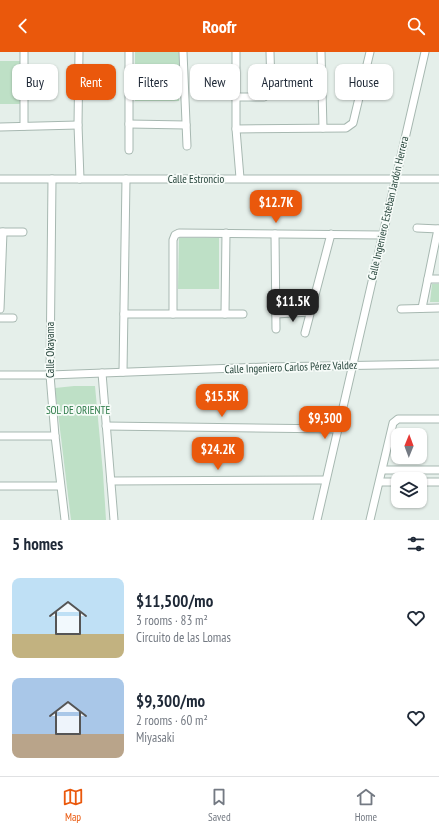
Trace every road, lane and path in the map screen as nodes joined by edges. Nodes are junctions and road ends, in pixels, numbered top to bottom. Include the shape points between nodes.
1 (24, 52) edge
2 (79, 52) edge
3 (129, 52) edge
4 (182, 52) edge
5 (236, 52) edge
6 (270, 52) edge
7 (321, 52) edge
8 (370, 52) edge
9 (425, 52) edge
10 (236, 64) edge
11 (240, 97) edge
12 (235, 100) edge
13 (129, 124) junction
14 (78, 125) junction
15 (186, 125) junction
16 (24, 126) junction
17 (0, 127) edge
18 (323, 128) junction
19 (236, 129) junction
20 (187, 146) dead end
21 (129, 150) dead end
22 (240, 178) junction
23 (0, 179) edge
24 (52, 179) junction
25 (80, 179) junction
26 (126, 179) junction
27 (394, 179) junction
28 (439, 179) edge
29 (417, 228) dead end
30 (439, 229) edge
31 (1, 232) edge
32 (23, 232) dead end
33 (226, 233) junction
34 (275, 234) junction
35 (331, 234) junction
36 (382, 235) junction
37 (428, 279) junction
38 (439, 279) edge
39 (422, 308) junction
40 (439, 308) edge
41 (0, 309) edge
42 (401, 309) dead end
43 (310, 312) junction
44 (124, 314) junction
45 (173, 314) junction
46 (225, 314) junction
47 (243, 314) dead end
48 (276, 314) junction
49 (0, 318) edge
50 (13, 318) dead end
51 (276, 329) dead end
52 (305, 333) dead end
53 (439, 364) edge
54 (353, 365) junction
55 (123, 372) junction
56 (102, 373) junction
57 (50, 375) junction
58 (0, 376) edge
59 (439, 419) edge
60 (106, 426) junction
61 (337, 429) junction
62 (0, 436) edge
63 (55, 436) junction
64 (383, 470) junction
65 (439, 470) edge
66 (325, 480) junction
67 (111, 481) junction
68 (380, 482) junction
69 (391, 482) edge
70 (427, 482) edge
71 (439, 482) edge
72 (0, 486) edge
73 (60, 486) junction
74 (65, 520) edge
75 (114, 520) edge
76 (317, 520) edge
77 (370, 520) edge

1 - 16 street
2 - 14 street
3 - 13 street
4 - 15 street
5 - 10 street
6 - 11 street via 270,93 264,97
7 - 18 street
8 - 18 street via 353,123 346,128
9 - 27 street, Calle Ingeniero Esteban Jardón Herrera
12 - 19 street
13 - 15 street
13 - 21 street
14 - 16 street
14 - 25 street
15 - 20 street
16 - 17 street
18 - 19 street
19 - 22 street
22 - 26 street, Calle Estroncio
22 - 27 street, Calle Estroncio
23 - 24 street, Calle Estroncio
24 - 25 street, Calle Estroncio
24 - 57 street, Calle Okayama
25 - 26 street, Calle Estroncio
26 - 44 street
27 - 28 street, Calle Estroncio
27 - 36 street, Calle Ingeniero Esteban Jardón Herrera
29 - 30 street
30 - 37 street
31 - 32 street
31 - 41 street
33 - 34 street
33 - 45 street via 175,235
33 - 46 street
34 - 35 street
34 - 48 street
35 - 36 street
35 - 43 street
36 - 54 street, Calle Ingeniero Esteban Jardón Herrera
37 - 38 street
37 - 39 street
39 - 40 street
39 - 42 street
43 - 48 street
43 - 52 street
44 - 45 street
44 - 55 street
45 - 46 street
46 - 47 street
48 - 51 street
49 - 50 street
53 - 54 street, Calle Ingeniero Carlos Pérez Valdez
54 - 55 street, Calle Ingeniero Carlos Pérez Valdez
54 - 61 street, Calle Ingeniero Esteban Jardón Herrera
55 - 56 street, Calle Ingeniero Carlos Pérez Valdez
56 - 57 street, Calle Ingeniero Carlos Pérez Valdez
56 - 60 street
57 - 58 street, Calle Ingeniero Carlos Pérez Valdez
57 - 63 street, Calle Okayama
59 - 64 street via 395,420
60 - 61 street
60 - 67 street
61 - 66 street, Calle Ingeniero Esteban Jardón Herrera
62 - 63 street
63 - 73 street, Calle Okayama
64 - 65 street
64 - 68 street
66 - 67 street
66 - 76 street, Calle Ingeniero Esteban Jardón Herrera
67 - 75 street
68 - 69 street
68 - 77 street
70 - 71 street
72 - 73 street
73 - 74 street, Calle Okayama

